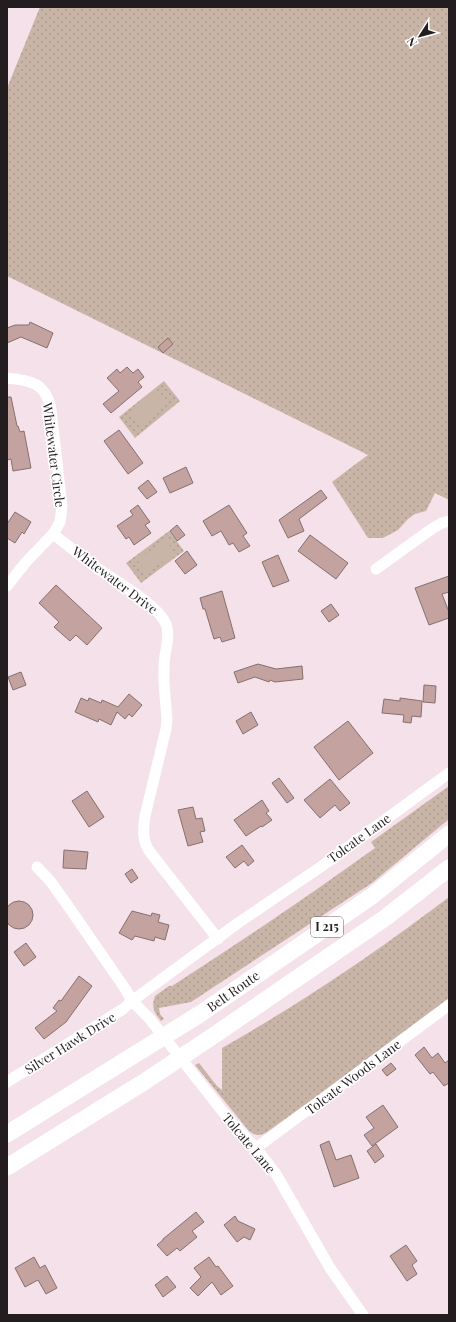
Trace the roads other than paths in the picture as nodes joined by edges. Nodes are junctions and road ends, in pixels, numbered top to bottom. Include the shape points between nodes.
1 (7, 378) edge
2 (449, 521) edge
3 (53, 534) junction
4 (376, 569) dead end
5 (7, 586) edge
6 (449, 773) edge
7 (449, 834) edge
8 (37, 867) dead end
9 (449, 868) edge
10 (218, 938) junction
11 (132, 1001) junction
12 (449, 1005) edge
13 (7, 1082) edge
14 (7, 1134) edge
15 (256, 1148) junction
16 (7, 1167) edge
17 (363, 1315) edge

1 - 3 street, Whitewater Circle via 28,380 37,384 50,402 62,507 60,522
2 - 4 street via 433,528
3 - 5 street
3 - 10 street, Whitewater Drive via 96,568 148,603 166,623 166,729 145,816 144,838 147,848
6 - 10 street, Tolcate Lane
7 - 14 highway, Belt Route / I 215 via 372,896 200,1014
8 - 11 street, Tolcate Lane via 66,903
9 - 16 highway, Belt Route / I 215 via 385,918 216,1034
10 - 11 street, Tolcate Lane
11 - 13 street, Silver Hawk Drive
11 - 15 street, Tolcate Lane via 149,1018 231,1122
12 - 15 street, Tolcate Woods Lane
15 - 17 street, Tolcate Lane via 276,1174 330,1268

